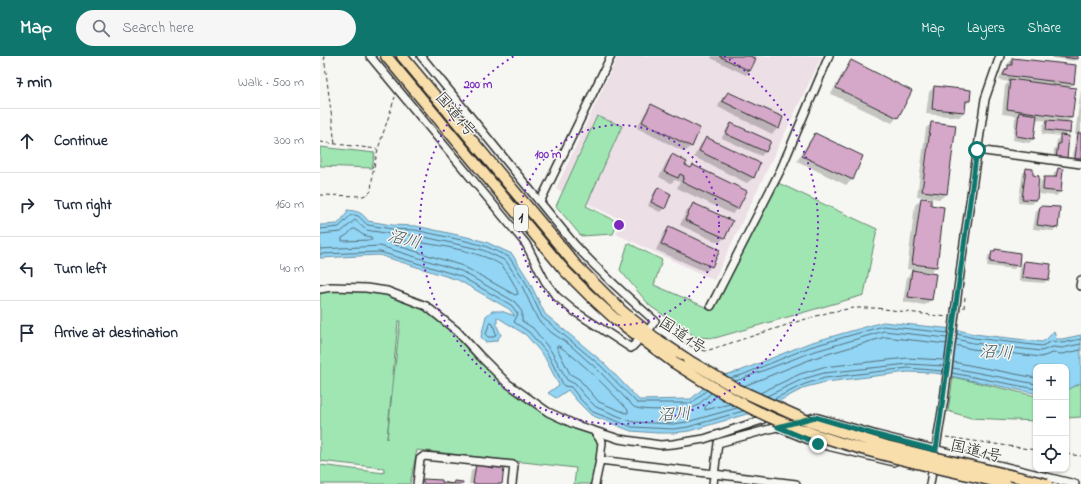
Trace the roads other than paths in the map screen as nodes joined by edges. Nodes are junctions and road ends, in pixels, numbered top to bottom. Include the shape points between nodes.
1 (370, 56) edge
2 (386, 56) edge
3 (406, 56) edge
4 (421, 56) edge
5 (611, 56) edge
6 (829, 56) edge
7 (1000, 56) edge
8 (977, 150) junction
9 (1081, 164) edge
10 (540, 202) junction
11 (320, 289) edge
12 (711, 306) dead end
13 (650, 328) dead end
14 (636, 343) dead end
15 (762, 420) dead end
16 (778, 427) junction
17 (594, 431) junction
18 (936, 450) junction
19 (600, 460) junction
20 (932, 471) junction
21 (715, 474) junction
22 (417, 484) edge
23 (512, 484) edge
24 (595, 484) edge
25 (713, 484) edge
26 (796, 484) edge
27 (930, 484) edge
28 (985, 484) edge
29 (1006, 484) edge
30 (1047, 484) edge
31 (1075, 484) edge

1 - 14 street via 399,85 526,244 545,281 556,296 574,311 631,348
2 - 29 highway, 国道1号 / 1, bridge via 565,271 614,318 673,362 733,399 774,419 847,446
3 - 30 highway, 国道1号 / 1, bridge via 574,264 623,312 655,338 739,390 810,422 887,446
4 - 10 street
5 - 10 street
6 - 12 street via 781,169
7 - 8 street via 985,99
8 - 9 street
8 - 18 street
10 - 13 street via 596,268 656,321
11 - 17 street via 366,288 387,291 426,306 457,331 507,382 548,412
15 - 17 street via 704,439 660,445 619,439
16 - 18 street via 815,417
16 - 20 street via 818,444
16 - 21 street via 718,442
17 - 19 street via 602,442
18 - 20 street
18 - 31 street
19 - 21 street
19 - 24 street
20 - 27 street
20 - 28 street
21 - 25 street
21 - 26 street
22 - 23 street via 420,459 424,456 514,466

